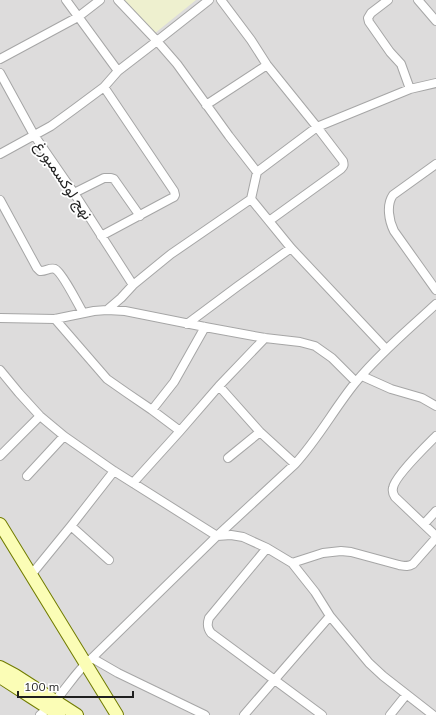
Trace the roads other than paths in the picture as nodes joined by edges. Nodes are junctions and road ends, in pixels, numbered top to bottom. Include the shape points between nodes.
1 (66, 0) edge
2 (100, 0) edge
3 (118, 0) edge
4 (209, 0) edge
5 (221, 0) edge
6 (388, 0) edge
7 (418, 0) edge
8 (78, 17) junction
9 (436, 21) edge
10 (157, 41) junction
11 (0, 58) edge
12 (267, 65) junction
13 (118, 71) junction
14 (0, 74) edge
15 (436, 83) edge
16 (3, 86) edge
17 (104, 87) junction
18 (410, 88) junction
19 (206, 105) junction
20 (317, 127) junction
21 (34, 135) junction
22 (0, 154) edge
23 (436, 164) edge
24 (257, 172) junction
25 (74, 193) junction
26 (251, 199) junction
27 (0, 200) edge
28 (140, 216) junction
29 (269, 222) junction
30 (102, 236) junction
31 (291, 248) junction
32 (133, 285) junction
33 (436, 290) edge
34 (436, 304) edge
35 (107, 310) junction
36 (83, 313) junction
37 (0, 318) edge
38 (55, 319) junction
39 (187, 324) junction
40 (205, 327) junction
41 (265, 338) junction
42 (386, 349) junction
43 (0, 370) edge
44 (359, 379) junction
45 (219, 386) junction
46 (436, 406) edge
47 (152, 410) junction
48 (40, 416) junction
49 (180, 432) junction
50 (260, 432) junction
51 (64, 436) junction
52 (436, 436) edge
53 (0, 456) edge
54 (228, 458) dead end
55 (295, 464) junction
56 (114, 471) junction
57 (27, 476) dead end
58 (133, 483) junction
59 (436, 511) edge
60 (0, 524) edge
61 (424, 524) junction
62 (71, 526) junction
63 (217, 536) junction
64 (436, 537) edge
65 (267, 548) junction
66 (110, 560) dead end
67 (292, 563) junction
68 (31, 575) junction
69 (330, 616) junction
70 (88, 661) junction
71 (0, 667) edge
72 (0, 677) edge
73 (275, 680) junction
74 (34, 693) junction
75 (406, 695) junction
76 (51, 710) edge
77 (77, 715) edge
78 (117, 715) edge
79 (205, 715) edge
80 (244, 715) edge
81 (322, 715) edge
82 (390, 715) edge
83 (433, 715) edge

1 - 8 street
2 - 8 street
3 - 10 street
4 - 10 street
5 - 12 street
6 - 18 street via 370,13 368,18 401,64
7 - 9 street
8 - 11 street
8 - 13 street
10 - 13 street
10 - 19 street
12 - 19 street
12 - 20 street
13 - 17 street
14 - 16 street, نهج لوكسمبورغ
15 - 18 street
16 - 21 street, نهج لوكسمبورغ
17 - 21 street via 51,126
17 - 28 street via 175,193 174,197
18 - 20 street
19 - 24 street
20 - 24 street
20 - 29 street via 343,166
21 - 22 street
21 - 25 street, نهج لوكسمبورغ
23 - 33 street via 393,195 389,203 394,231
24 - 26 street
25 - 28 street via 104,178 110,178
25 - 30 street, نهج لوكسمبورغ
26 - 29 street
26 - 32 street via 171,254
27 - 36 street via 37,268 44,272 51,268 58,270
28 - 30 street
29 - 31 street
30 - 32 street, نهج لوكسمبورغ
31 - 39 street
31 - 42 street
32 - 35 street
34 - 42 street
35 - 36 street
35 - 39 street via 125,311
36 - 38 street
37 - 38 street
38 - 47 street via 107,379
39 - 40 street
40 - 41 street
40 - 47 street via 174,382
41 - 44 street via 315,346
41 - 45 street
42 - 44 street
43 - 48 street
44 - 46 street via 422,398
44 - 55 street
45 - 49 street
45 - 50 street
47 - 49 street
48 - 51 street
48 - 53 street
49 - 58 street
50 - 54 street
50 - 55 street
51 - 56 street
51 - 57 street
52 - 61 street via 419,452 392,487 395,497
55 - 63 street
56 - 58 street
56 - 62 street
58 - 63 street
59 - 61 street
60 - 68 street
61 - 64 street
62 - 66 street
62 - 68 street
63 - 65 street via 243,537
63 - 70 street
64 - 67 street via 413,564 406,566 341,551 324,553
65 - 67 street
65 - 73 street via 209,618 207,625 211,633
67 - 69 street
68 - 70 street
69 - 73 street
69 - 75 street via 369,663
70 - 76 street
70 - 78 street
70 - 79 street
71 - 74 street via 15,675
72 - 74 street
73 - 80 street
73 - 81 street
74 - 76 street
75 - 82 street
75 - 83 street
76 - 77 street

